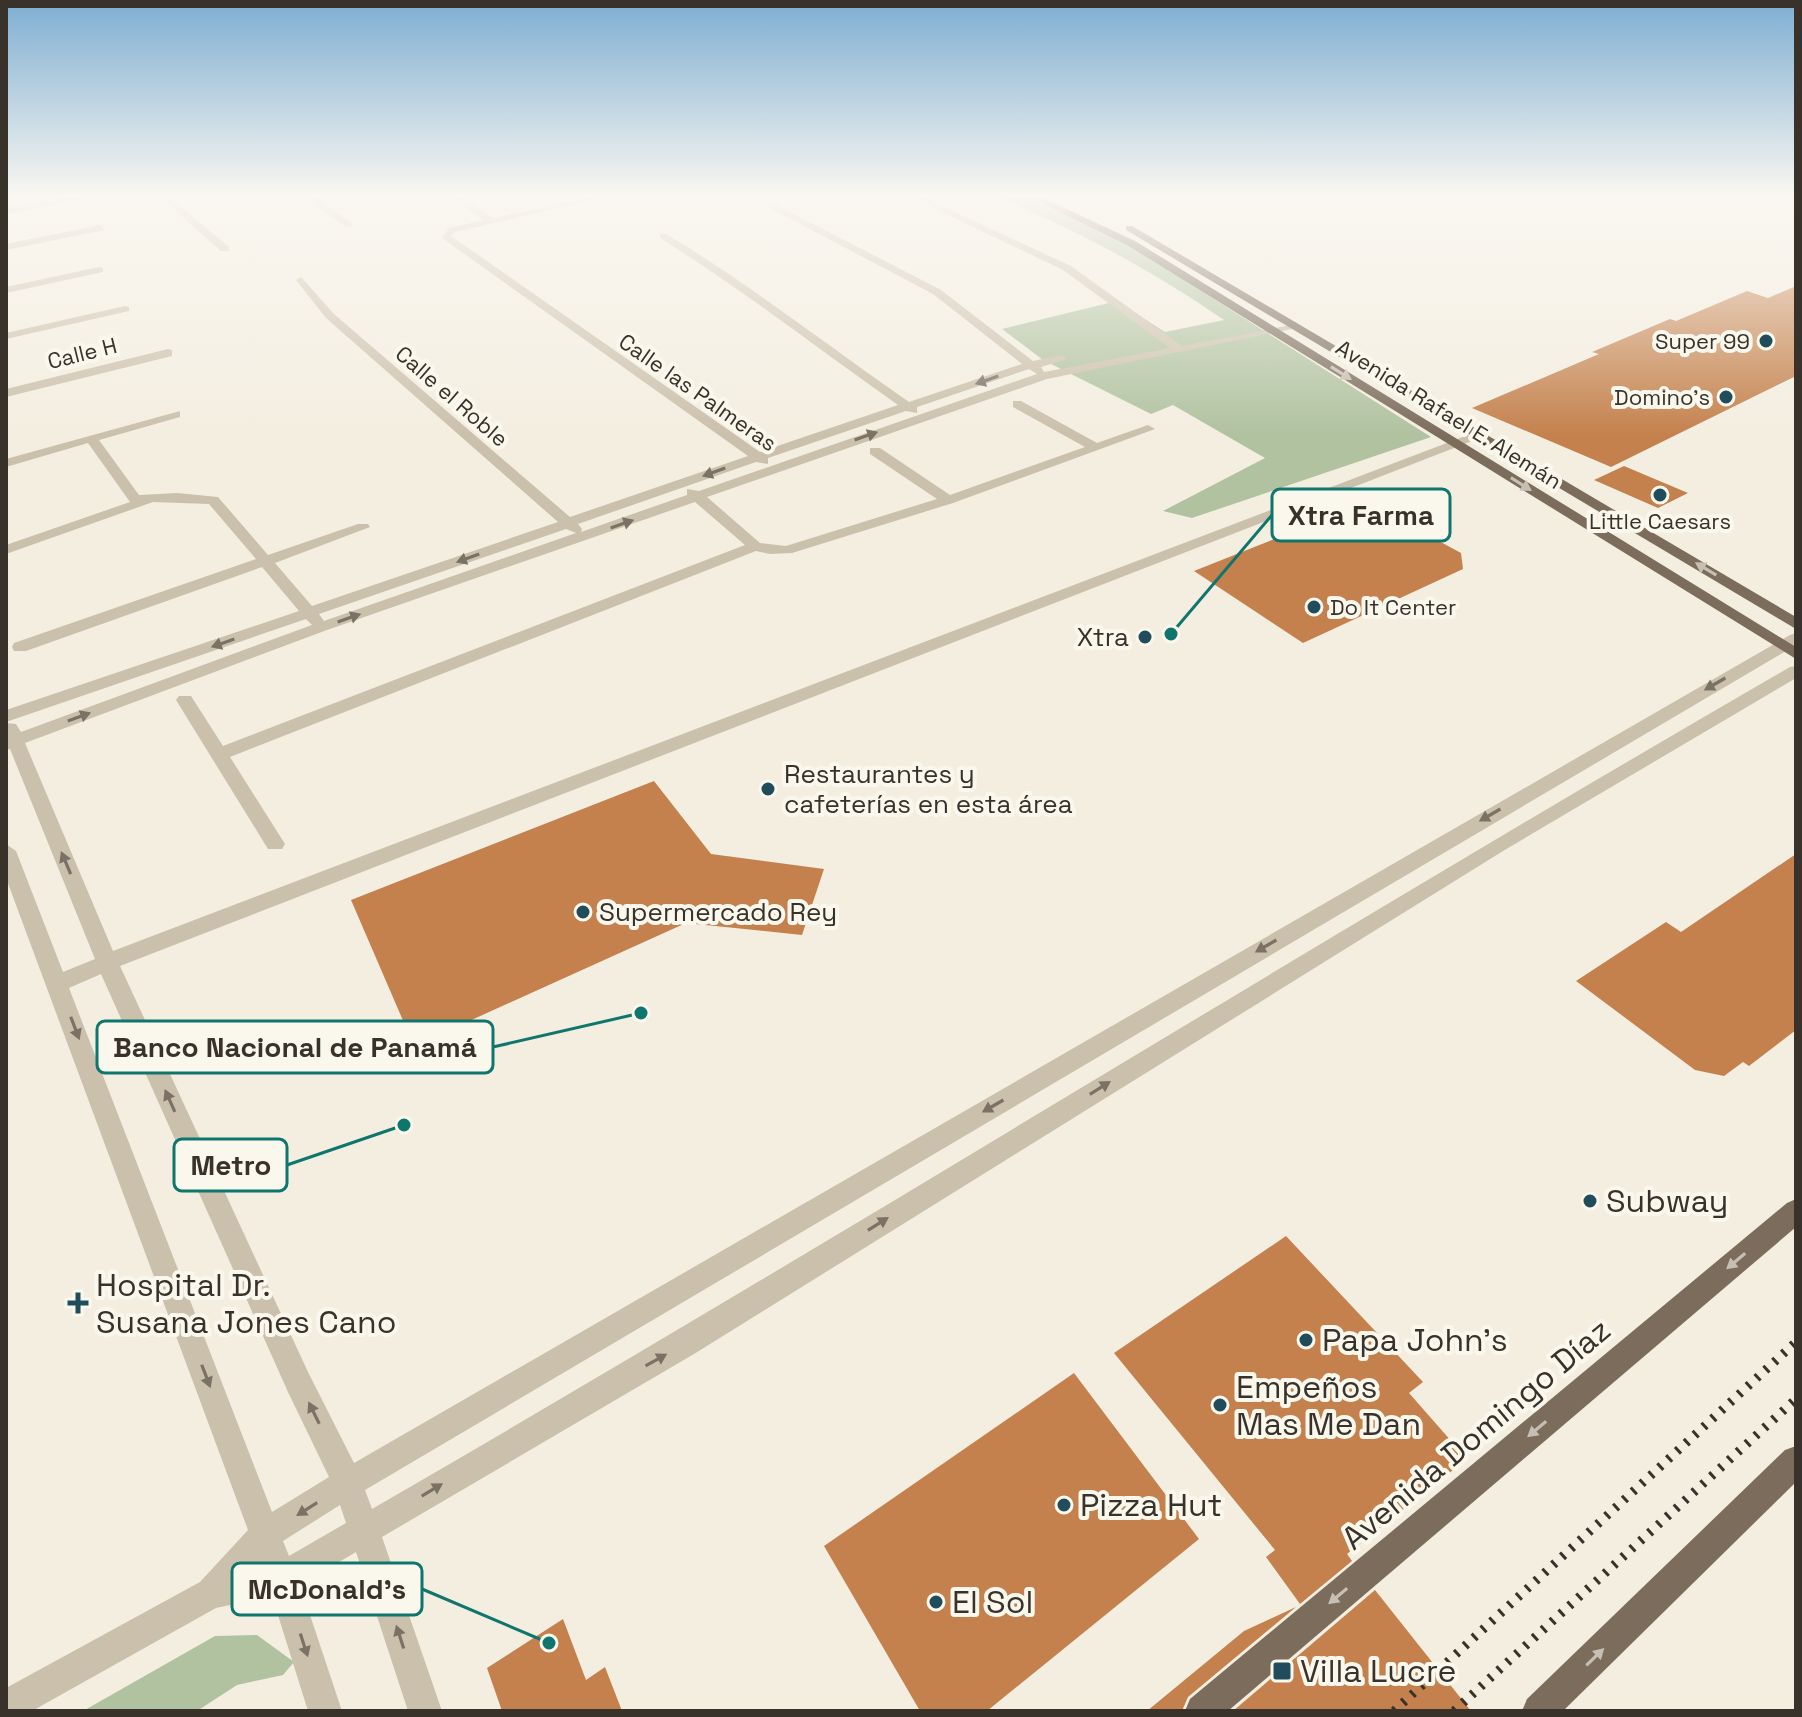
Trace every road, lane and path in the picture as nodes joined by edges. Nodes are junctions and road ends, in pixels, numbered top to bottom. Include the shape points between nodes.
1 (71, 276) edge
2 (502, 276) edge
3 (729, 276) edge
4 (907, 276) edge
5 (1078, 276) edge
6 (1184, 276) edge
7 (1202, 276) edge
8 (301, 280) dead end
9 (6, 290) edge
10 (125, 309) dead end
11 (1259, 323) junction
12 (1278, 325) junction
13 (1296, 327) joint
14 (6, 336) edge
15 (1165, 339) junction
16 (1181, 350) junction
17 (168, 353) dead end
18 (1031, 365) junction
19 (1044, 376) junction
20 (6, 393) edge
21 (1017, 404) dead end
22 (908, 406) junction
23 (175, 414) dead end
24 (923, 416) junction
25 (1148, 429) dead end
26 (1478, 436) junction
27 (92, 439) junction
28 (1454, 443) junction
29 (1095, 447) junction
30 (875, 451) dead end
31 (757, 457) junction
32 (6, 463) edge
33 (773, 468) junction
34 (682, 484) junction
35 (699, 497) junction
36 (151, 498) junction
37 (948, 500) junction
38 (567, 523) junction
39 (363, 527) dead end
40 (584, 537) junction
41 (755, 546) junction
42 (6, 550) edge
43 (264, 560) junction
44 (1748, 594) junction
45 (1796, 612) edge
46 (310, 614) junction
47 (1796, 624) edge
48 (321, 627) junction
49 (1791, 646) edge
50 (20, 647) dead end
51 (1796, 671) edge
52 (185, 700) dead end
53 (8, 730) edge
54 (219, 754) junction
55 (275, 844) dead end
56 (6, 851) edge
57 (107, 962) junction
58 (58, 983) junction
59 (1796, 1211) edge
60 (1796, 1461) edge
61 (348, 1483) junction
62 (365, 1530) junction
63 (266, 1534) junction
64 (282, 1578) junction
65 (211, 1593) junction
66 (6, 1707) edge
67 (325, 1711) edge
68 (425, 1711) edge
69 (1202, 1711) edge
70 (1539, 1711) edge

1 - 9 street
2 - 31 street, Calle las Palmeras
3 - 22 street
4 - 18 street via 937,292
5 - 15 street
6 - 11 main road
7 - 12 main road, Avenida Rafael E. Alemán
8 - 38 street, Calle el Roble via 330,316
10 - 14 street
11 - 12 street
11 - 15 street
12 - 13 street
12 - 16 street
12 -> 28 main road, Avenida Rafael E. Alemán
13 - 26 main road, Avenida Rafael E. Alemán
15 - 16 street
15 - 18 street
16 - 19 street
17 - 20 street, Calle H
18 - 19 street
18 -> 22 street
19 - 24 street
21 - 29 street
22 - 24 street
22 - 31 street
23 - 27 street
33 -> 24 street
25 - 29 street
26 - 28 street
44 -> 26 main road, Avenida Rafael E. Alemán
27 - 32 street
27 - 36 street via 135,499
28 -> 49 main road, Avenida Rafael E. Alemán
28 - 57 street
29 - 37 street
30 - 37 street
31 - 33 street, Calle las Palmeras
31 -> 34 street
33 - 35 street
34 - 35 street
34 - 38 street
40 -> 35 street
35 - 41 street
36 - 42 street
36 - 43 street via 213,500
37 - 41 street via 787,550
38 - 40 street, Calle el Roble
38 -> 46 street
39 - 43 street
48 -> 40 street
41 - 54 street
43 - 46 street
43 - 50 street
44 - 45 main road
44 - 47 main road, Avenida Rafael E. Alemán
46 - 48 street
46 -> 53 street
53 -> 48 street
49 -> 61 street
62 -> 51 street via 684,1344 1482,854
52 - 54 street
57 -> 53 street
54 - 55 street
56 - 58 street
57 - 58 street
61 -> 57 street
58 -> 63 street
59 -> 69 main road, Avenida Domingo Díaz
70 -> 60 main road
61 - 62 street
61 -> 63 street
62 - 64 street
68 -> 62 street
63 - 64 street
63 - 65 street
64 - 65 street
64 -> 67 street
65 - 66 street

